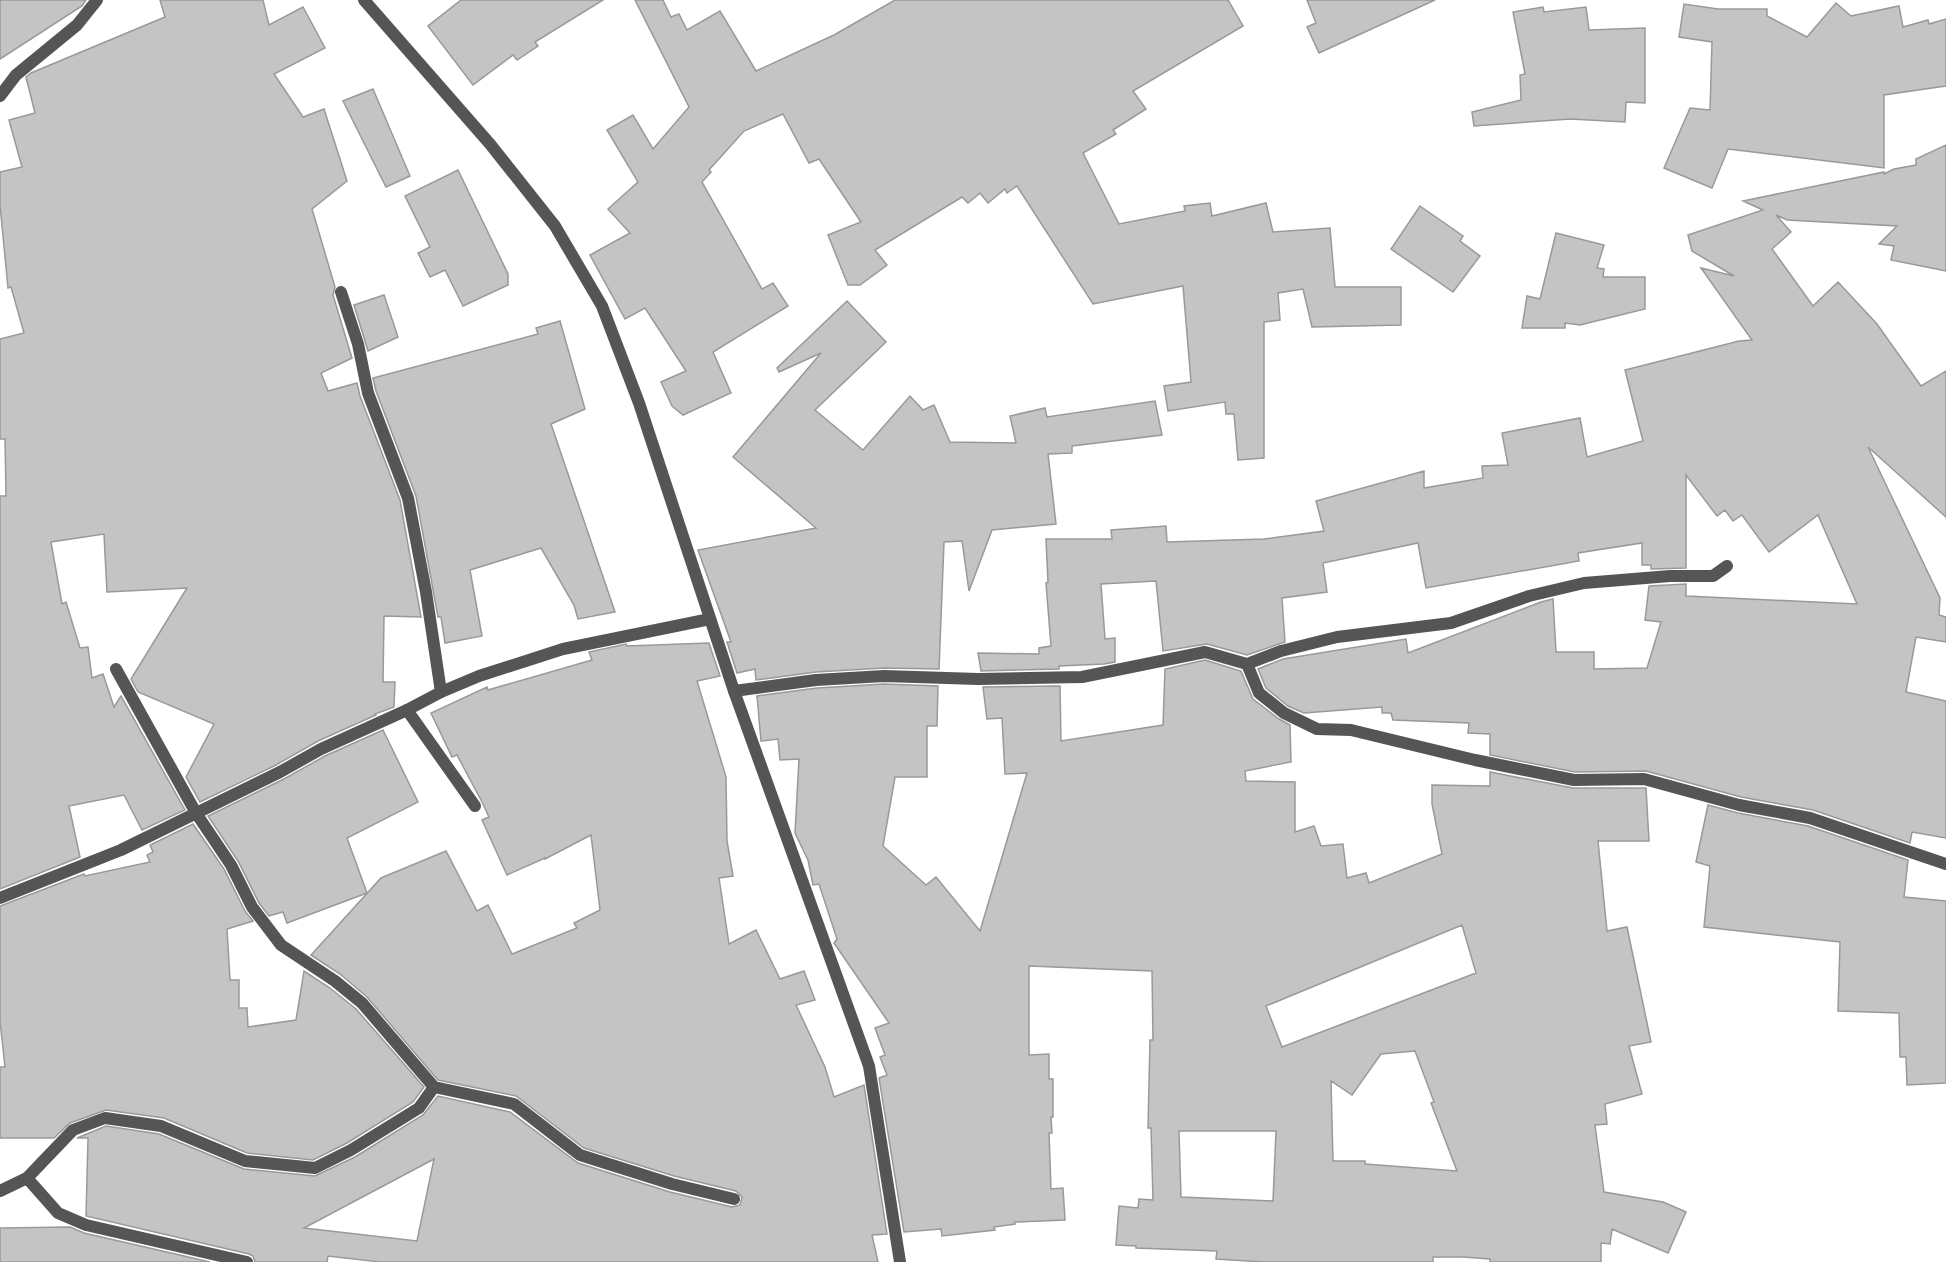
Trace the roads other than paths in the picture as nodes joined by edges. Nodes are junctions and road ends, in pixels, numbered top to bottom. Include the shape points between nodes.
1 (97, 0) edge
2 (364, 0) edge
3 (0, 96) edge
4 (341, 292) dead end
5 (1727, 566) dead end
6 (710, 619) junction
7 (1247, 664) junction
8 (116, 669) dead end
9 (734, 691) junction
10 (441, 692) junction
11 (407, 710) junction
12 (475, 806) dead end
13 (196, 813) junction
14 (1946, 864) edge
15 (0, 898) edge
16 (434, 1087) junction
17 (27, 1178) junction
18 (0, 1191) edge
19 (734, 1198) dead end
20 (247, 1262) edge
21 (900, 1262) edge

1 - 3 street via 77,26 16,75
2 - 6 street via 490,144 555,226 602,306 639,403
4 - 10 street via 368,393 408,498
5 - 7 street via 1713,576 1584,583 1529,596 1451,624 1337,637
6 - 9 street
6 - 10 street via 562,649
7 - 9 street via 1205,652 1082,677 884,676
7 - 14 street via 1259,693 1284,713 1317,729 1351,730 1574,780 1644,779 1739,805 1809,818
8 - 13 street
9 - 21 street via 869,1066
10 - 11 street
11 - 12 street
11 - 13 street
13 - 15 street via 121,850
13 - 16 street via 231,865 252,908 281,945 362,1003
16 - 17 street via 420,1108 315,1168 245,1161 161,1125 105,1118 74,1130
16 - 19 street via 514,1104 580,1155 672,1184
17 - 18 street
17 - 20 street via 58,1213 86,1225

